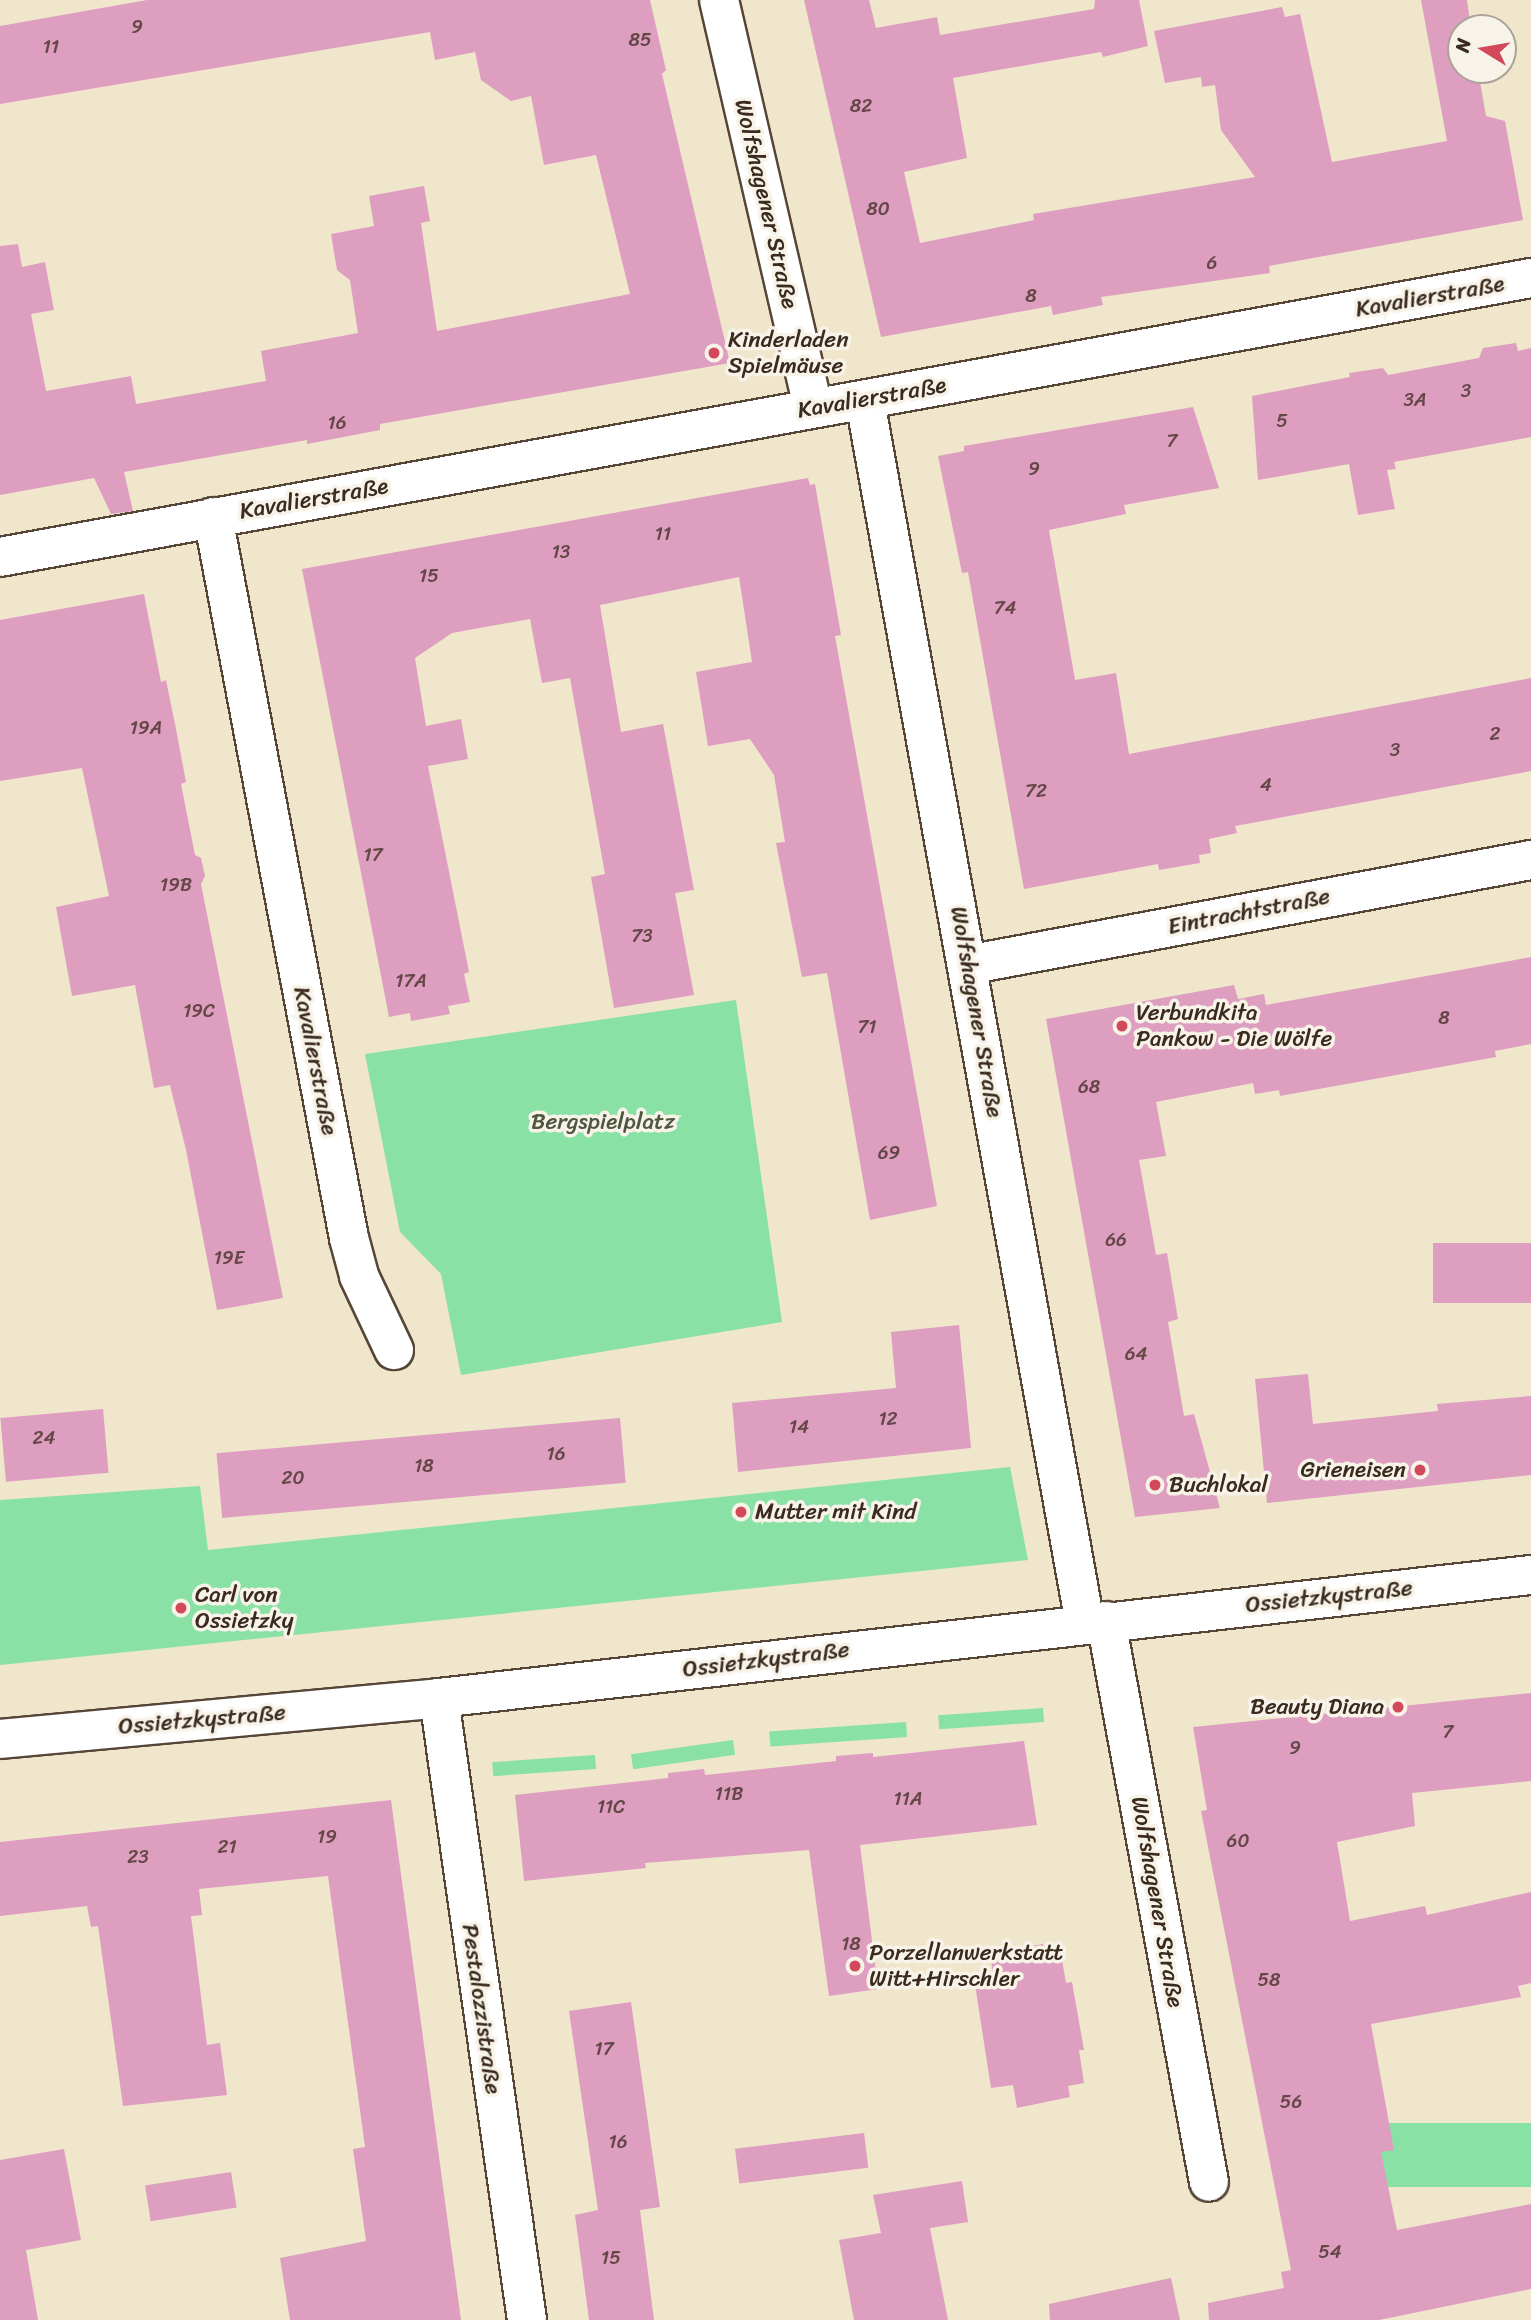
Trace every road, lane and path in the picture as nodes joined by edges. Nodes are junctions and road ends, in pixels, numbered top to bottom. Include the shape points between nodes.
1 (719, 0) edge
2 (1531, 278) edge
3 (865, 401) junction
4 (813, 408) junction
5 (213, 517) junction
6 (0, 557) edge
7 (1531, 860) edge
8 (967, 965) junction
9 (394, 1350) dead end
10 (1531, 1575) edge
11 (1095, 1623) junction
12 (439, 1698) junction
13 (0, 1739) edge
14 (1209, 2182) dead end
15 (527, 2320) edge

1 - 4 street, Wolfshagener Straße
2 - 3 street, Kavalierstraße
3 - 4 street, Kavalierstraße
3 - 8 street, Wolfshagener Straße
4 - 5 street, Kavalierstraße
5 - 6 street, Kavalierstraße
5 - 9 street, Kavalierstraße via 349,1238 359,1276
7 - 8 street, Eintrachtstraße
8 - 11 street, Wolfshagener Straße
10 - 11 street, Ossietzkystraße
11 - 12 street, Ossietzkystraße
11 - 14 street, Wolfshagener Straße
12 - 13 street, Ossietzkystraße
12 - 15 street, Pestalozzistraße

